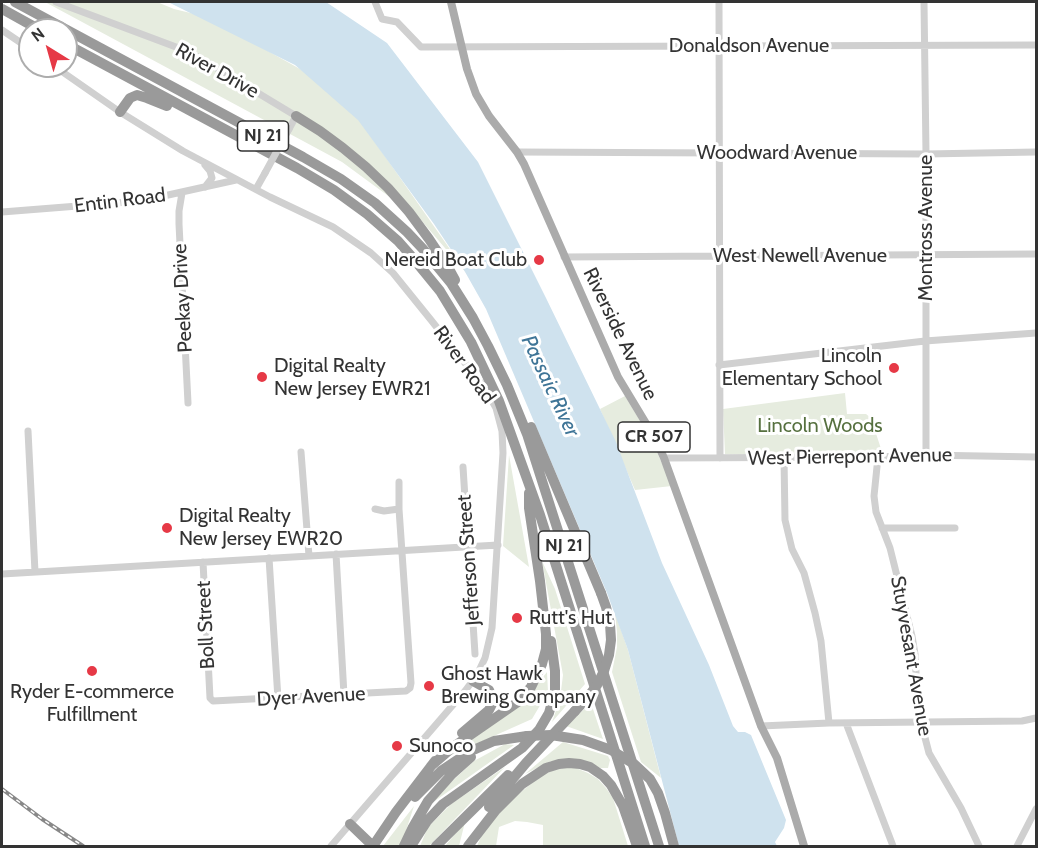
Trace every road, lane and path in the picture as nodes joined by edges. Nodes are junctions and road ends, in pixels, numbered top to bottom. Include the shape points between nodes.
1 (15, 2) edge
2 (57, 2) edge
3 (375, 2) edge
4 (451, 2) edge
5 (718, 2) edge
6 (924, 2) edge
7 (2, 9) edge
8 (18, 18) edge
9 (2, 30) edge
10 (18, 41) edge
11 (1036, 45) edge
12 (925, 46) junction
13 (462, 47) junction
14 (719, 47) junction
15 (78, 50) edge
16 (71, 78) edge
17 (120, 112) junction
18 (296, 116) junction
19 (260, 148) junction
20 (517, 152) junction
21 (1036, 152) edge
22 (719, 153) junction
23 (926, 154) junction
24 (203, 163) junction
25 (237, 180) junction
26 (205, 188) junction
27 (256, 189) junction
28 (182, 193) junction
29 (2, 212) edge
30 (1036, 254) edge
31 (926, 255) junction
32 (720, 256) junction
33 (564, 257) junction
34 (473, 318) junction
35 (1036, 333) edge
36 (926, 341) junction
37 (493, 356) junction
38 (720, 365) junction
39 (188, 403) dead end
40 (28, 431) dead end
41 (301, 452) dead end
42 (926, 455) junction
43 (878, 457) junction
44 (1036, 457) edge
45 (664, 458) junction
46 (720, 458) junction
47 (784, 458) junction
48 (463, 467) dead end
49 (399, 482) dead end
50 (529, 484) junction
51 (375, 509) dead end
52 (399, 509) junction
53 (882, 528) junction
54 (955, 528) dead end
55 (498, 545) junction
56 (468, 546) junction
57 (402, 550) junction
58 (336, 554) junction
59 (309, 556) junction
60 (269, 558) junction
61 (202, 562) junction
62 (35, 572) junction
63 (2, 574) edge
64 (540, 581) junction
65 (475, 654) dead end
66 (473, 681) junction
67 (209, 689) joint
68 (344, 695) junction
69 (278, 699) junction
70 (1036, 718) edge
71 (922, 722) junction
72 (829, 723) junction
73 (846, 723) junction
74 (761, 726) junction
75 (558, 727) junction
76 (524, 736) junction
77 (431, 766) junction
78 (1036, 809) edge
79 (350, 824) junction
80 (374, 845) edge
81 (331, 846) edge
82 (404, 846) edge
83 (411, 846) edge
84 (436, 846) edge
85 (467, 846) edge
86 (637, 846) edge
87 (645, 846) edge
88 (659, 846) edge
89 (674, 846) edge
90 (804, 846) edge
91 (893, 846) edge
92 (979, 846) edge
93 (1017, 846) edge

1 - 34 highway, NJ 21 via 350,185 423,249
2 - 18 street, River Drive via 200,58
3 - 13 street, Donaldson Avenue via 382,19 397,22 421,47
4 - 13 main road, CR 507
5 - 14 street
6 - 12 street, Montross Avenue
7 - 8 highway
9 - 10 street
11 - 12 street, Donaldson Avenue
12 - 14 street, Donaldson Avenue
12 - 23 street, Montross Avenue
13 - 14 street, Donaldson Avenue
13 - 20 main road, Riverside Avenue / CR 507 via 476,94
14 - 22 street
15 - 19 highway, NJ 21
16 - 17 street, River Road
17 - 19 highway via 129,98 142,96
17 - 24 street, River Road
18 - 27 street, bridge
18 - 34 highway via 349,153 398,199 449,269
19 - 50 highway, NJ 21 via 359,207 427,273 481,361
20 - 22 street, Woodward Avenue
20 - 33 main road, Riverside Avenue / CR 507
21 - 23 street, Woodward Avenue
22 - 23 street, Woodward Avenue
22 - 32 street
23 - 31 street, Montross Avenue
24 - 25 street, River Road
24 - 26 street via 212,175
25 - 26 street, Entin Road
25 - 27 street, River Road
26 - 28 street, Entin Road
27 - 55 street, River Road via 333,227 371,253 403,285 489,393 503,435
28 - 29 street, Entin Road via 141,201
28 - 39 street, Peekay Drive via 178,224
30 - 31 street, West Newell Avenue
31 - 32 street, West Newell Avenue
31 - 36 street, Montross Avenue
32 - 33 street, West Newell Avenue
32 - 38 street
33 - 45 main road, Riverside Avenue / CR 507 via 618,377
34 - 37 highway, NJ 21
35 - 36 street
36 - 38 street
36 - 42 street, Montross Avenue
37 - 75 highway, bridge via 529,422 610,624 608,661 600,680 588,698
37 - 88 highway, NJ 21 via 538,465
38 - 46 street
40 - 62 street
41 - 59 street
42 - 43 street, West Pierrepont Avenue
42 - 44 street, West Pierrepont Avenue
43 - 47 street, West Pierrepont Avenue
43 - 53 street, Stuyvesant Avenue via 874,501
45 - 46 street, West Pierrepont Avenue
45 - 74 main road, Riverside Avenue / CR 507
46 - 47 street, West Pierrepont Avenue
47 - 72 street via 785,520 815,613
48 - 56 street, Jefferson Street
49 - 52 street
50 - 64 highway
50 - 87 highway, NJ 21
51 - 52 street
52 - 57 street
53 - 54 street
53 - 71 street, Stuyvesant Avenue via 912,636
55 - 56 street
55 - 66 street, River Road via 491,635
56 - 57 street
56 - 65 street, Jefferson Street
57 - 58 street
57 - 68 street, Dyer Avenue via 410,688
58 - 59 street
58 - 68 street
59 - 60 street
60 - 61 street
60 - 69 street
61 - 62 street
61 - 67 street, Boll Street
62 - 63 street
64 - 77 highway via 546,649 534,683 518,702
64 - 83 highway via 556,676 547,718 526,745 438,808
66 - 77 highway via 490,693 491,707
66 - 79 street, River Road
67 - 69 street, Dyer Avenue via 213,701
68 - 69 street, Dyer Avenue
70 - 71 street
71 - 73 street
71 - 92 street, Stuyvesant Avenue via 929,753
72 - 73 street
72 - 74 street
73 - 91 street
74 - 90 main road, Riverside Avenue / CR 507 via 777,759
75 - 84 highway
75 - 85 highway via 492,804
76 - 80 highway via 484,745 449,765
76 - 82 highway via 485,749 457,769 428,801
76 - 89 highway, bridge via 584,740 634,764 658,793
77 - 80 highway
78 - 93 street
79 - 80 highway
79 - 81 street, River Road
85 - 86 highway via 522,784 546,768 569,763 594,770 611,785

